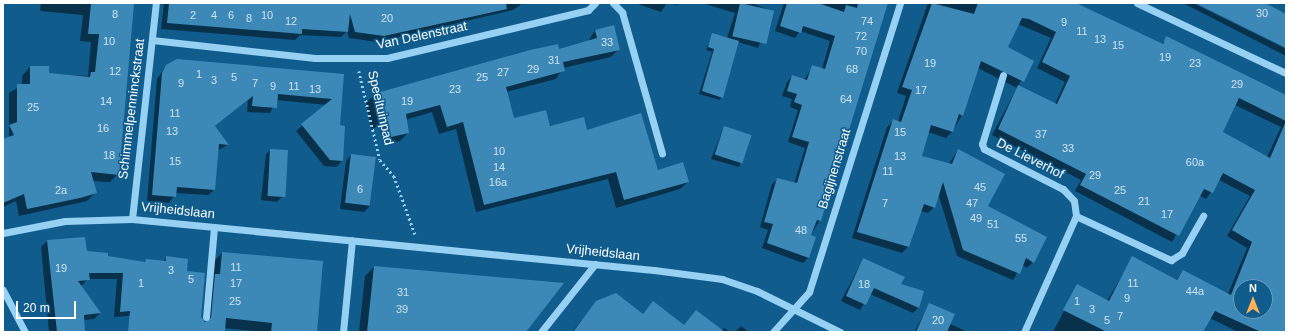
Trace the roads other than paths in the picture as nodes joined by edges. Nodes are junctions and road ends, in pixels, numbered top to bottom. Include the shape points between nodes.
1 (156, 3) edge
2 (595, 3) edge
3 (613, 3) edge
4 (900, 3) edge
5 (1137, 3) edge
6 (1147, 5) edge
7 (152, 40) junction
8 (1286, 73) edge
9 (1003, 75) dead end
10 (662, 153) dead end
11 (1076, 216) junction
12 (1203, 216) dead end
13 (132, 219) junction
14 (214, 227) junction
15 (3, 233) edge
16 (352, 240) junction
17 (595, 264) junction
18 (3, 290) edge
19 (794, 308) junction
20 (206, 317) dead end
21 (25, 332) edge
22 (343, 332) edge
23 (541, 332) edge
24 (773, 332) edge
25 (840, 332) edge
26 (1024, 332) edge

1 - 7 street, Schimmelpenninckstraat
2 - 7 street, Van Delenstraat via 588,10 387,58 358,60
3 - 10 street via 622,12
4 - 19 street, Bagijnenstraat via 809,292
5 - 6 street
6 - 8 street
7 - 13 street, Schimmelpenninckstraat
9 - 11 street, De Lieverhof via 982,144 984,149 1062,189 1074,201
11 - 12 street via 1171,260 1182,253
11 - 26 street
13 - 14 street, Vrijheidslaan
13 - 15 street, Vrijheidslaan via 65,221
14 - 16 street, Vrijheidslaan
14 - 20 street
16 - 17 street, Vrijheidslaan
16 - 22 street
17 - 19 street, Vrijheidslaan via 722,279
17 - 23 street
18 - 21 street
19 - 24 street, Bagijnenstraat
19 - 25 street, Vrijheidslaan

